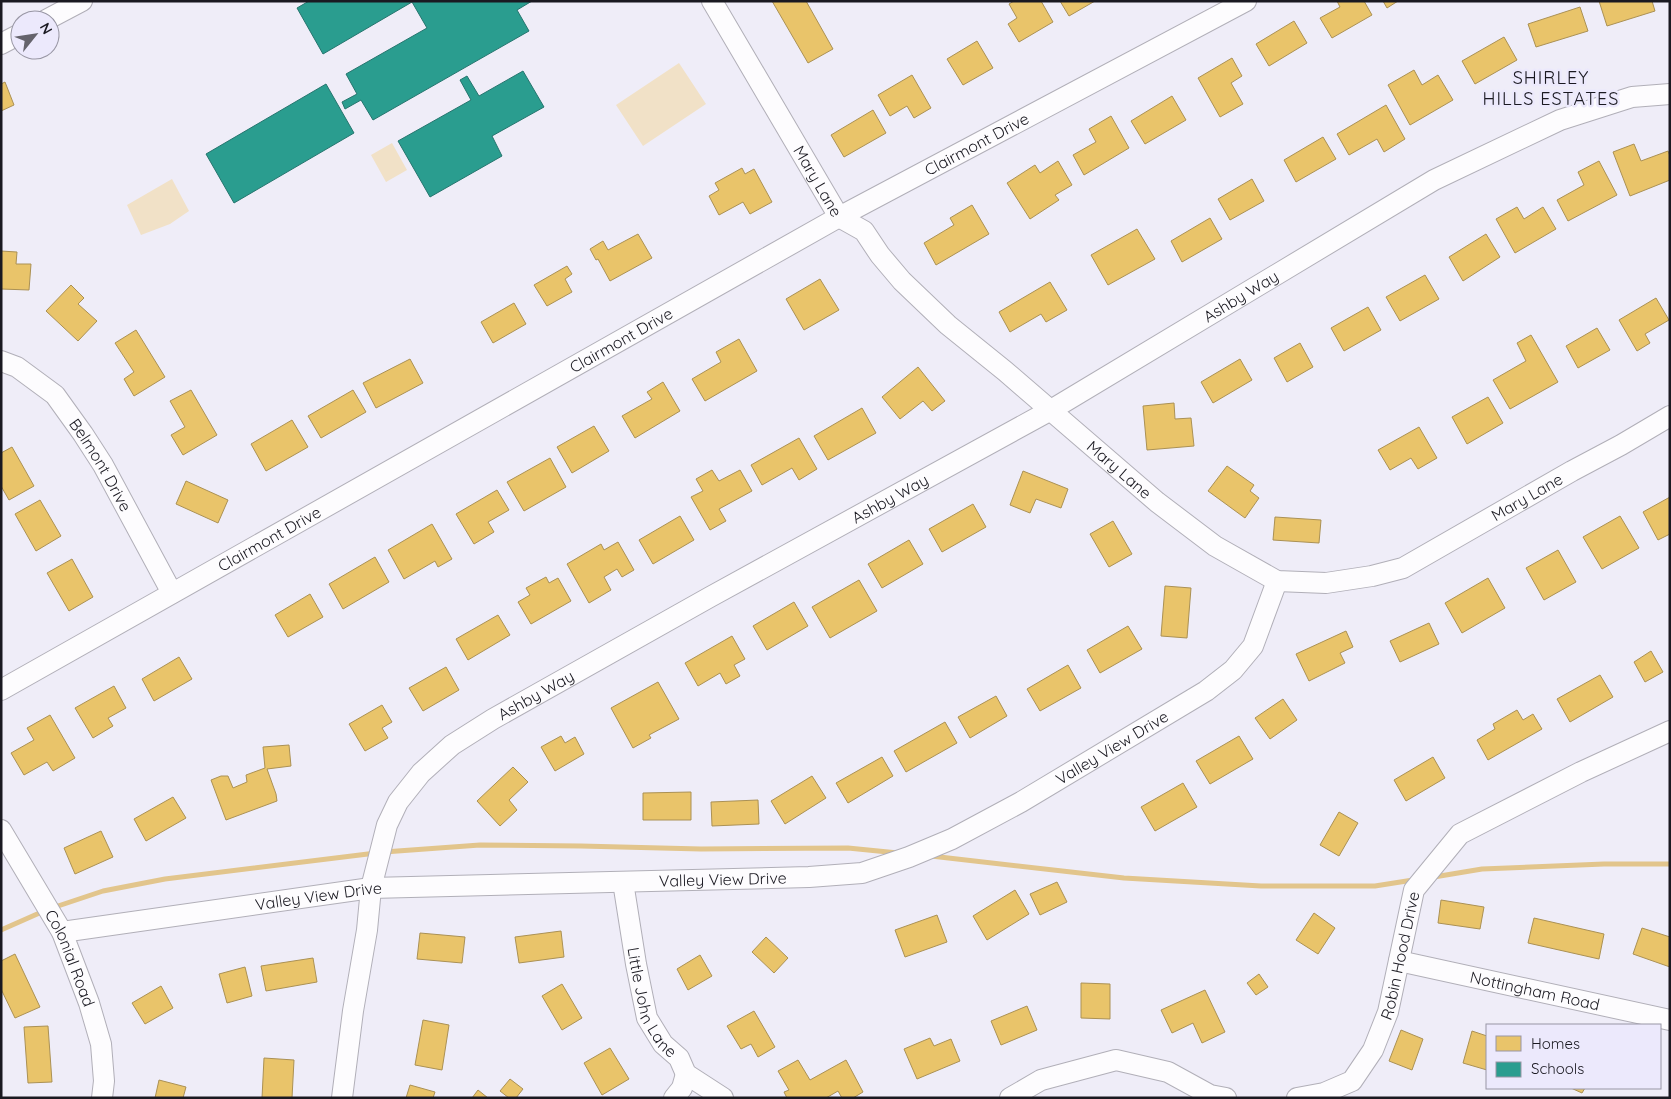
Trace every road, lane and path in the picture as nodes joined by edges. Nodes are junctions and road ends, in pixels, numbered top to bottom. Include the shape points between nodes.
1 (82, 1) edge
2 (712, 1) edge
3 (1246, 1) edge
4 (60, 13) edge
5 (1670, 94) edge
6 (840, 217) junction
7 (1, 361) edge
8 (1051, 410) junction
9 (1670, 416) edge
10 (1277, 581) junction
11 (172, 593) junction
12 (1, 690) edge
13 (1670, 731) edge
14 (1, 830) edge
15 (623, 882) junction
16 (371, 888) junction
17 (62, 932) junction
18 (1399, 962) junction
19 (1670, 1020) edge
20 (686, 1074) junction
21 (102, 1098) edge
22 (342, 1098) edge
23 (674, 1098) edge
24 (722, 1098) edge
25 (1010, 1098) edge
26 (1226, 1098) edge
27 (1297, 1098) edge

1 - 4 street
2 - 6 street, Mary Lane
3 - 6 street, Clairmont Drive
5 - 8 street, Ashby Way via 1632,97 1560,120 1434,180
6 - 8 street, Mary Lane via 864,231 902,281 948,325
6 - 11 street, Clairmont Drive
7 - 11 street, Belmont Drive via 17,367 55,395 103,464
8 - 10 street, Mary Lane via 1157,502 1215,546
8 - 16 street, Ashby Way via 649,631 452,745 421,773 398,802 387,825
9 - 10 street, Mary Lane via 1404,568 1326,583
10 - 15 street, Valley View Drive via 1253,646 1233,670 1206,691 1021,802 952,839 862,872 809,877
11 - 12 street, Clairmont Drive
13 - 18 street, Robin Hood Drive via 1460,834 1414,890
14 - 17 street, Colonial Road
15 - 16 street, Valley View Drive
15 - 20 street, Little John Lane via 647,1018 663,1044 679,1058
16 - 17 street, Valley View Drive
16 - 22 street, Ashby Way
17 - 21 street, Colonial Road via 101,1044
18 - 19 street, Nottingham Road
18 - 27 street, Robin Hood Drive via 1388,1012 1374,1050 1352,1081 1324,1093
20 - 23 street via 682,1088
20 - 24 street, Little John Lane
25 - 26 street via 1040,1080 1116,1060 1168,1072 1210,1095

